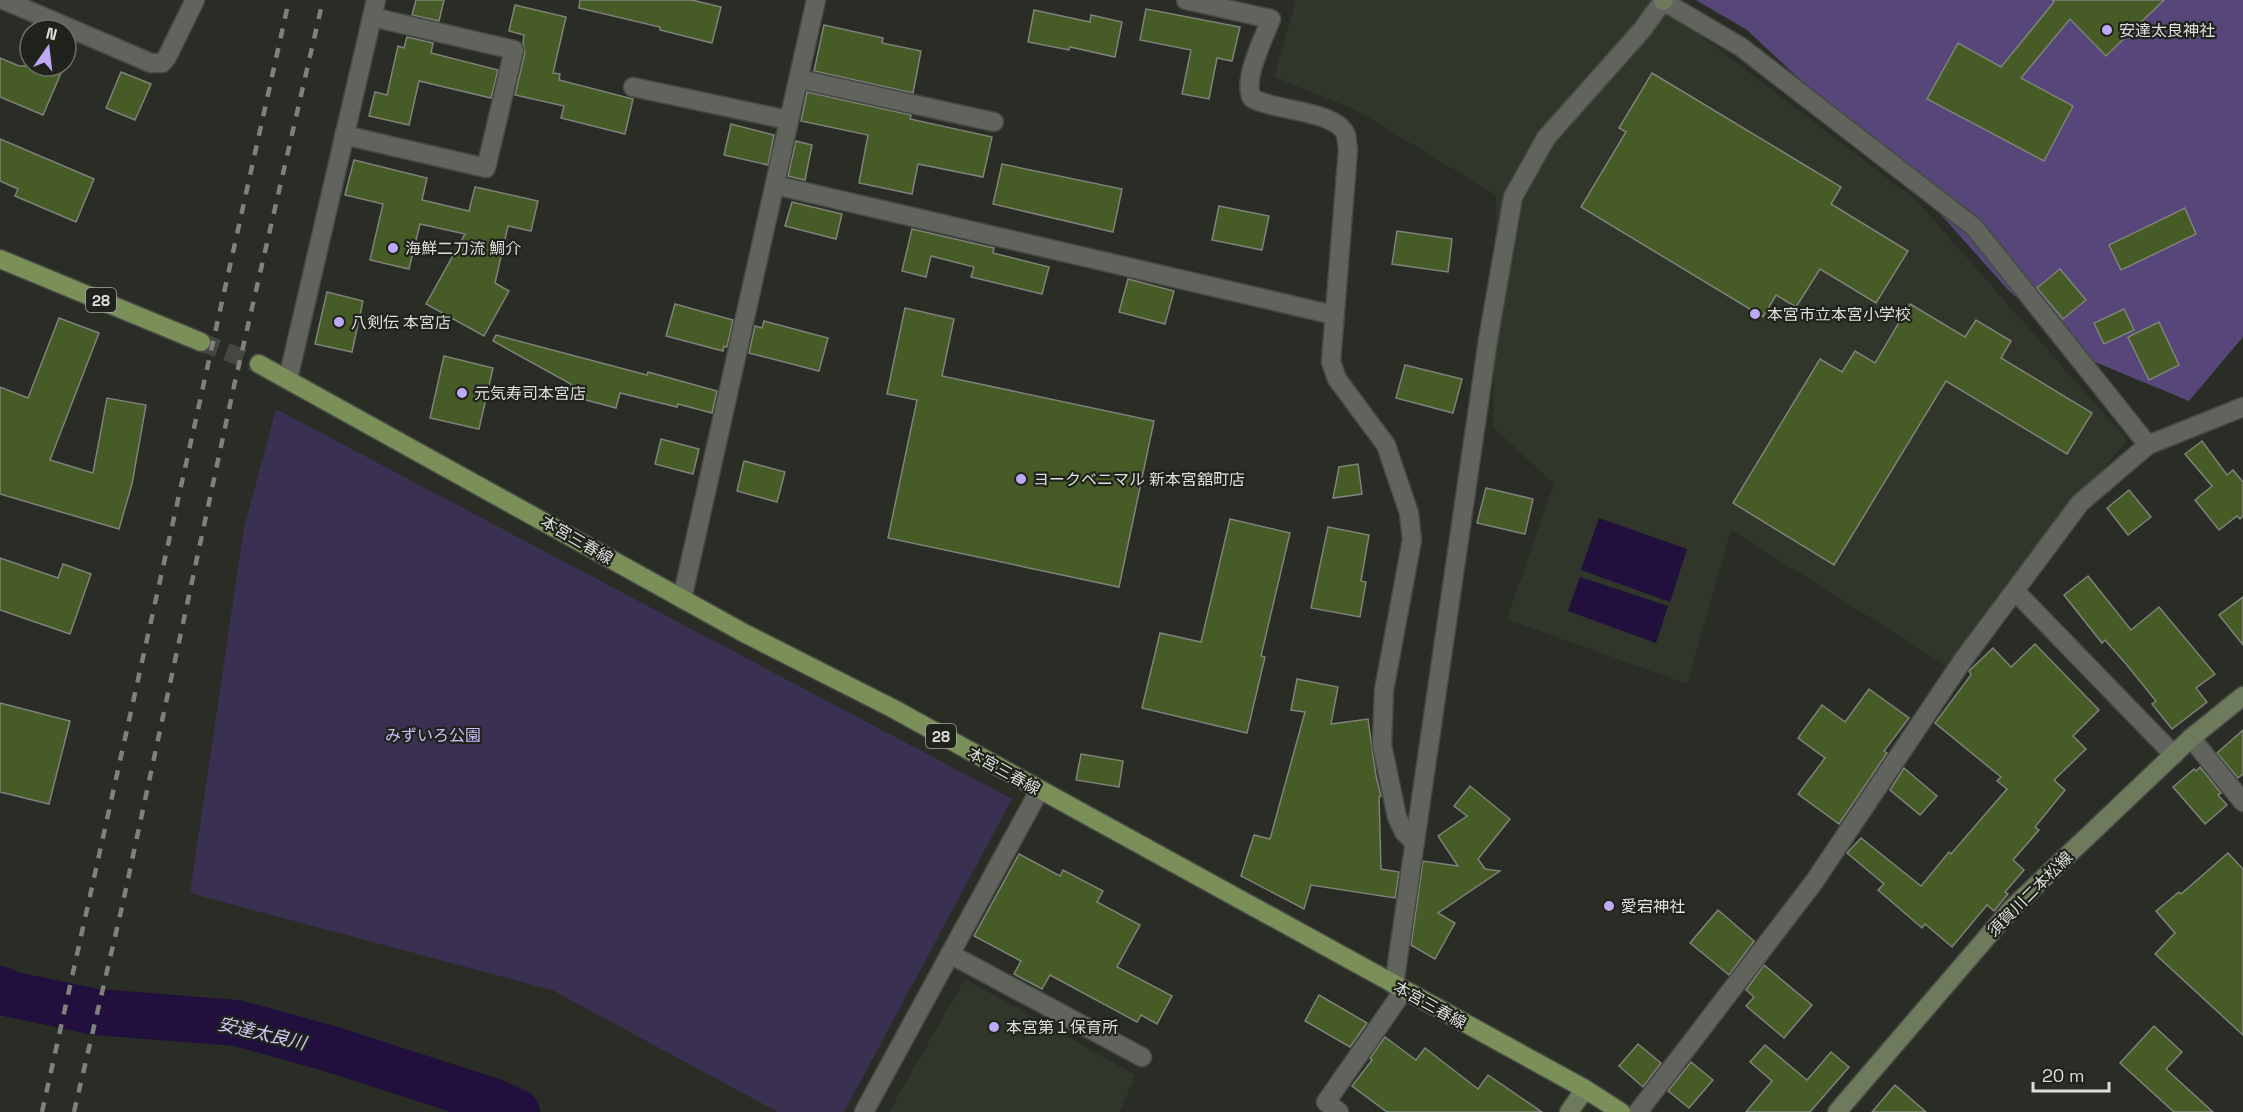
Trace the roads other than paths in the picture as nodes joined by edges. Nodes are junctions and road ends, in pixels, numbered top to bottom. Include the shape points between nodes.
1 (4, 0) edge
2 (195, 0) edge
3 (1186, 0) edge
4 (1664, 1) edge
5 (374, 8) edge
6 (815, 8) edge
7 (798, 79) junction
8 (633, 87) dead end
9 (788, 120) junction
10 (994, 122) dead end
11 (344, 135) junction
12 (775, 185) junction
13 (0, 259) edge
14 (1334, 315) junction
15 (201, 342) tunnel mouth
16 (259, 364) tunnel mouth
17 (288, 379) junction
18 (2243, 407) edge
19 (2148, 445) junction
20 (2015, 591) junction
21 (682, 599) junction
22 (2243, 696) edge
23 (2191, 738) junction
24 (2174, 755) junction
25 (1039, 791) junction
26 (2243, 802) edge
27 (1415, 843) junction
28 (950, 954) junction
29 (1399, 988) junction
30 (1142, 1057) dead end
31 (1585, 1089) junction
32 (864, 1112) edge
33 (1339, 1112) edge
34 (1569, 1112) edge
35 (1621, 1112) edge
36 (1638, 1112) edge
37 (1837, 1112) edge

1 - 2 street via 151,63 162,63
3 - 14 street via 1271,19 1248,81 1248,92 1257,101 1322,117 1339,125 1346,135
4 - 19 street via 1741,47 1974,227
4 - 27 street via 1546,138 1513,197 1486,352
5 - 11 street
5 - 11 street via 514,50 486,168
6 - 7 street
7 - 9 street
7 - 10 street
8 - 9 street
9 - 12 street
11 - 17 street
12 - 14 street
12 - 21 street
13 - 15 main road, 28
14 - 27 street via 1331,362 1337,379 1386,445 1408,513 1412,540 1384,690 1382,745 1397,817
16 - 17 main road, 本宮三春線 / 28
17 - 21 main road, 本宮三春線 / 28
18 - 19 street
19 - 20 street via 2080,502
20 - 24 street
20 - 36 street via 1814,882
21 - 25 main road, 本宮三春線 / 28 via 892,708
22 - 23 main road, 須賀川二本松線
23 - 24 main road, 須賀川二本松線
23 - 26 street
24 - 37 main road, 須賀川二本松線 via 2011,909
25 - 28 street
25 - 29 main road, 本宮三春線 / 28
27 - 29 street
28 - 30 street
28 - 32 street
29 - 31 main road, 本宮三春線 / 28
29 - 33 street via 1326,1102
31 - 34 main road
31 - 35 main road, 本宮三春線 / 28

